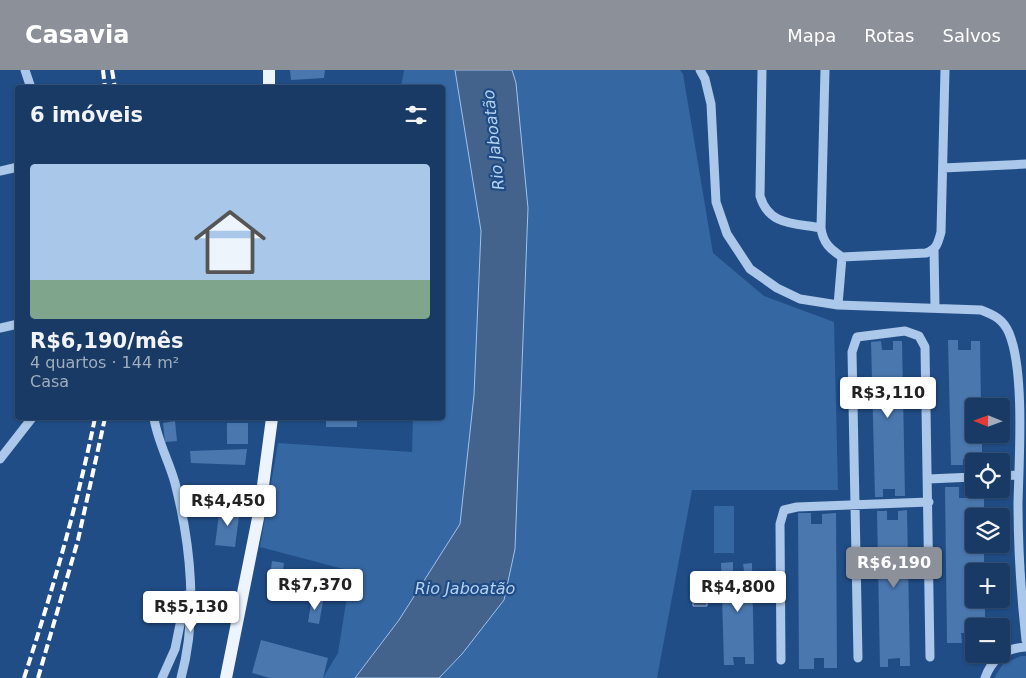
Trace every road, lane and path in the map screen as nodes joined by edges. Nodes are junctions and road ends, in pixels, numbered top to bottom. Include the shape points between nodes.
1 (24, 70) edge
2 (269, 70) edge
3 (700, 70) edge
4 (762, 70) edge
5 (825, 70) edge
6 (945, 70) edge
7 (30, 85) edge
8 (269, 85) edge
9 (1026, 164) edge
10 (15, 168) edge
11 (943, 168) junction
12 (0, 171) edge
13 (821, 228) junction
14 (934, 250) junction
15 (842, 257) junction
16 (838, 305) junction
17 (935, 306) junction
18 (15, 325) edge
19 (0, 328) edge
20 (30, 420) edge
21 (155, 420) edge
22 (272, 420) edge
23 (0, 459) edge
24 (1020, 475) junction
25 (1010, 476) edge
26 (965, 477) edge
27 (928, 478) junction
28 (1022, 501) edge
29 (929, 502) junction
30 (854, 504) junction
31 (190, 576) junction
32 (1026, 640) edge
33 (1026, 647) edge
34 (930, 656) dead end
35 (858, 658) dead end
36 (781, 660) dead end
37 (162, 678) edge
38 (181, 678) edge
39 (226, 678) edge
40 (985, 678) edge

1 - 7 street
2 - 8 main road
3 - 16 street via 711,104 716,202 727,234 750,268 777,288 800,299
4 - 13 street via 760,196 763,207 769,215 782,221
5 - 13 street
6 - 11 street
9 - 11 street
10 - 12 street
11 - 14 street via 941,232
13 - 15 street via 822,238 829,248
14 - 15 street
14 - 17 street
15 - 16 street
16 - 17 street
17 - 24 street via 981,310 999,317 1009,332 1017,387
18 - 19 street
20 - 23 street
21 - 31 street via 176,485
22 - 39 main road via 260,508
24 - 25 street
24 - 28 street
26 - 27 street
27 - 29 street
27 - 30 street via 923,341 919,336 904,331 857,337 852,352
28 - 32 street via 1020,586
29 - 30 street
29 - 34 street
30 - 35 street
30 - 36 street via 797,507 781,514
31 - 37 street via 175,650
31 - 38 street via 189,630
33 - 40 street via 1000,655

